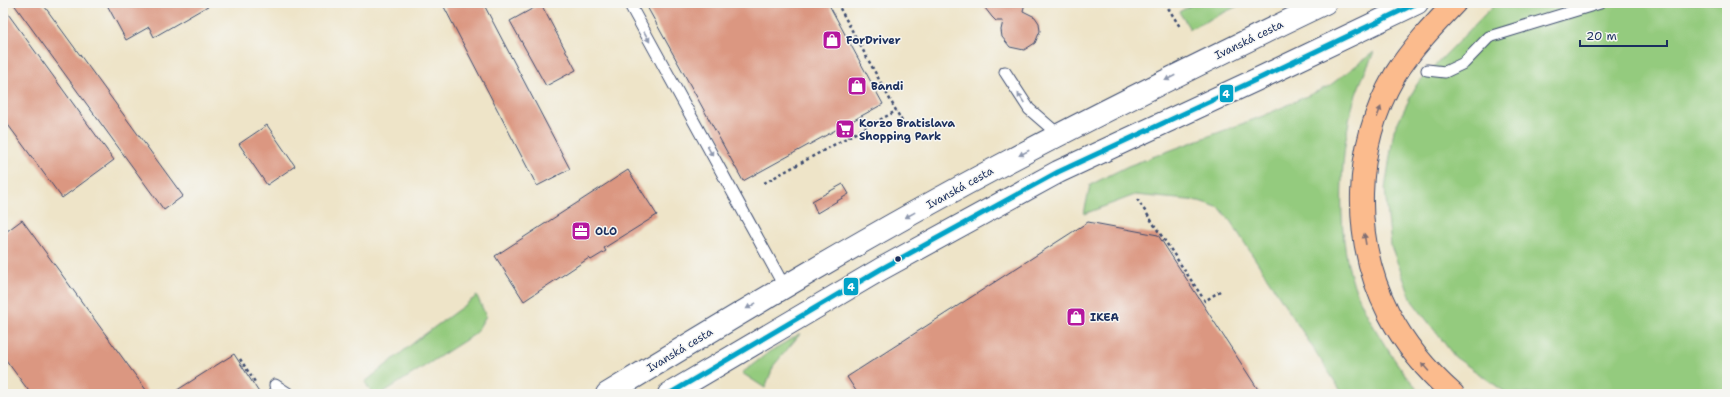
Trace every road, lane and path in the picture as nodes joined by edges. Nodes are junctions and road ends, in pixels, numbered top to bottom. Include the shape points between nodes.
1 (629, 3) edge
2 (837, 3) edge
3 (1165, 3) edge
4 (1325, 3) edge
5 (1417, 3) edge
6 (1455, 3) edge
7 (1600, 3) edge
8 (1180, 27) dead end
9 (1428, 70) dead end
10 (1005, 72) dead end
11 (896, 111) junction
12 (904, 125) dead end
13 (1059, 135) junction
14 (764, 183) dead end
15 (1137, 199) dead end
16 (784, 286) junction
17 (1220, 291) dead end
18 (240, 358) dead end
19 (257, 385) dead end
20 (275, 385) dead end
21 (289, 394) edge
22 (607, 394) edge
23 (669, 394) edge
24 (1453, 394) edge

1 -> 16 lane
2 - 11 path
3 - 8 path
4 -> 13 street, Ivanská cesta via 1205,60
5 - 23 street via 1058,172 881,269
24 -> 6 highway via 1411,350 1389,314 1367,253 1362,210 1365,159 1382,103 1406,58
7 - 9 lane via 1489,37 1464,63 1445,72
13 -> 10 lane via 1029,109
11 - 12 path
11 - 14 path
13 -> 16 street, Ivanská cesta via 1007,161
15 - 17 path via 1206,300
16 -> 22 street, Ivanská cesta
18 - 19 path
20 - 21 lane

